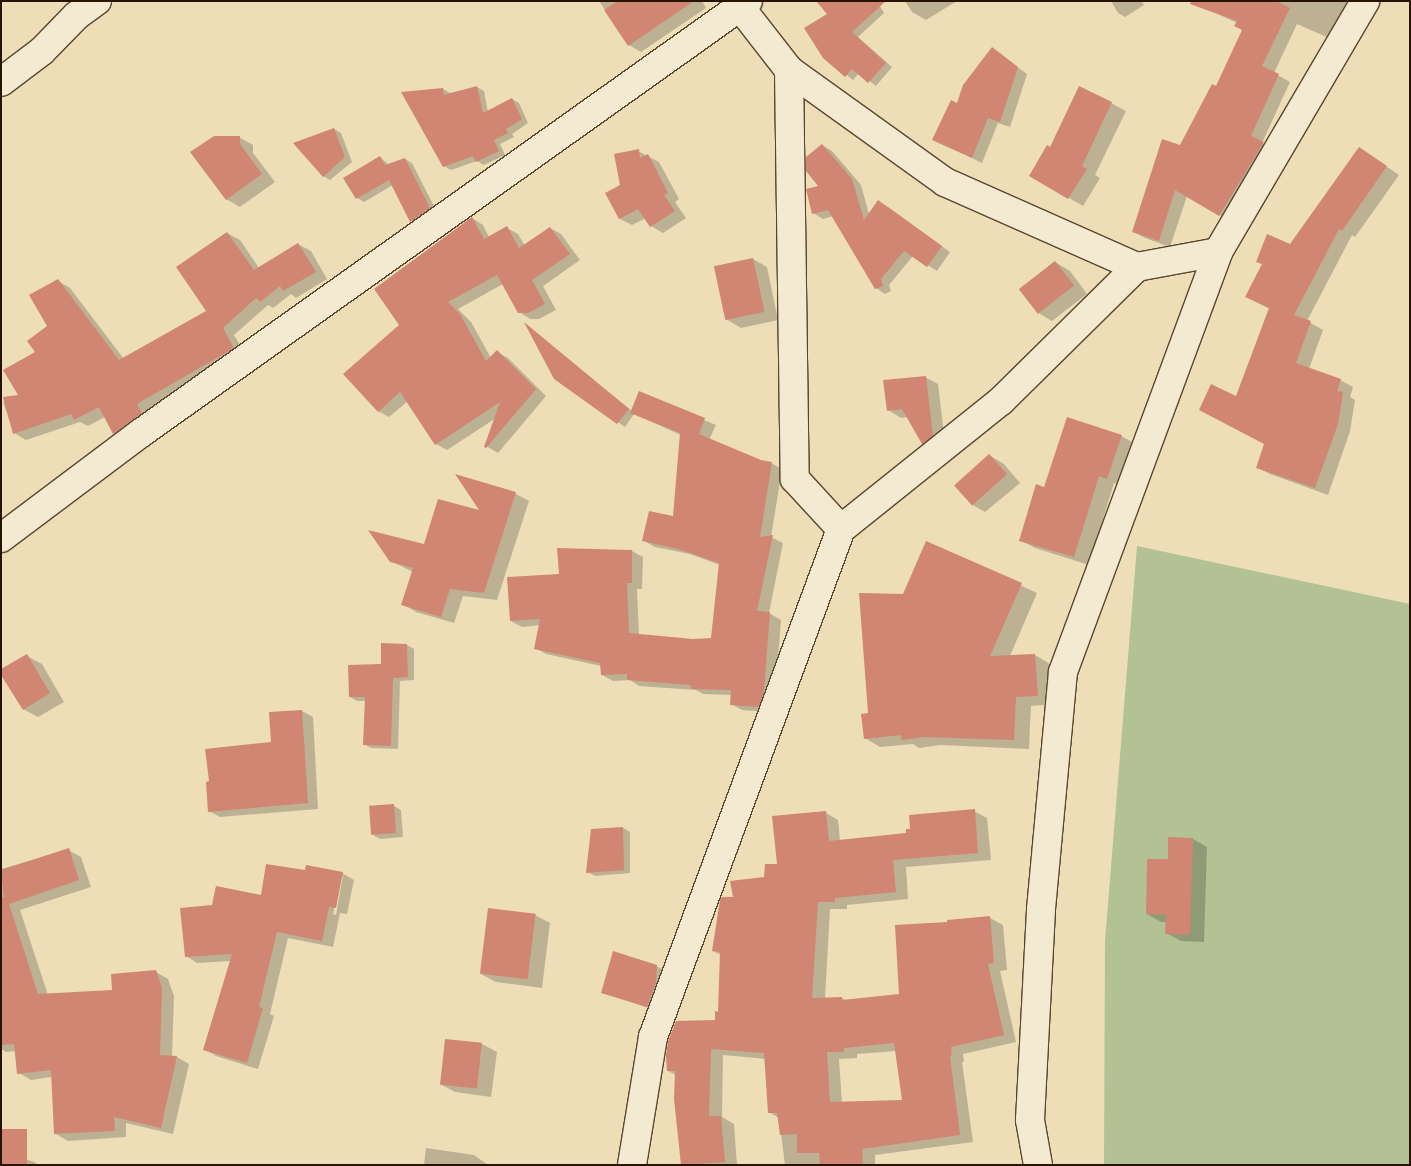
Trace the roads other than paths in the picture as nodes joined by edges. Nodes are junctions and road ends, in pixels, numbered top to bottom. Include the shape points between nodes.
1 (97, 1) edge
2 (1365, 1) edge
3 (744, 4) edge
4 (789, 70) junction
5 (1, 82) edge
6 (1218, 252) junction
7 (1136, 267) junction
8 (841, 529) junction
9 (1, 538) edge
10 (632, 1165) edge
11 (1038, 1165) edge

1 - 5 street via 76,16 42,51
2 - 6 street
3 - 4 street
3 - 9 street via 141,433
4 - 7 street via 944,182
4 - 8 street via 795,479
6 - 7 street
6 - 11 street via 1063,672 1041,909 1030,1120
7 - 8 street via 1001,401
8 - 10 street via 653,1037

